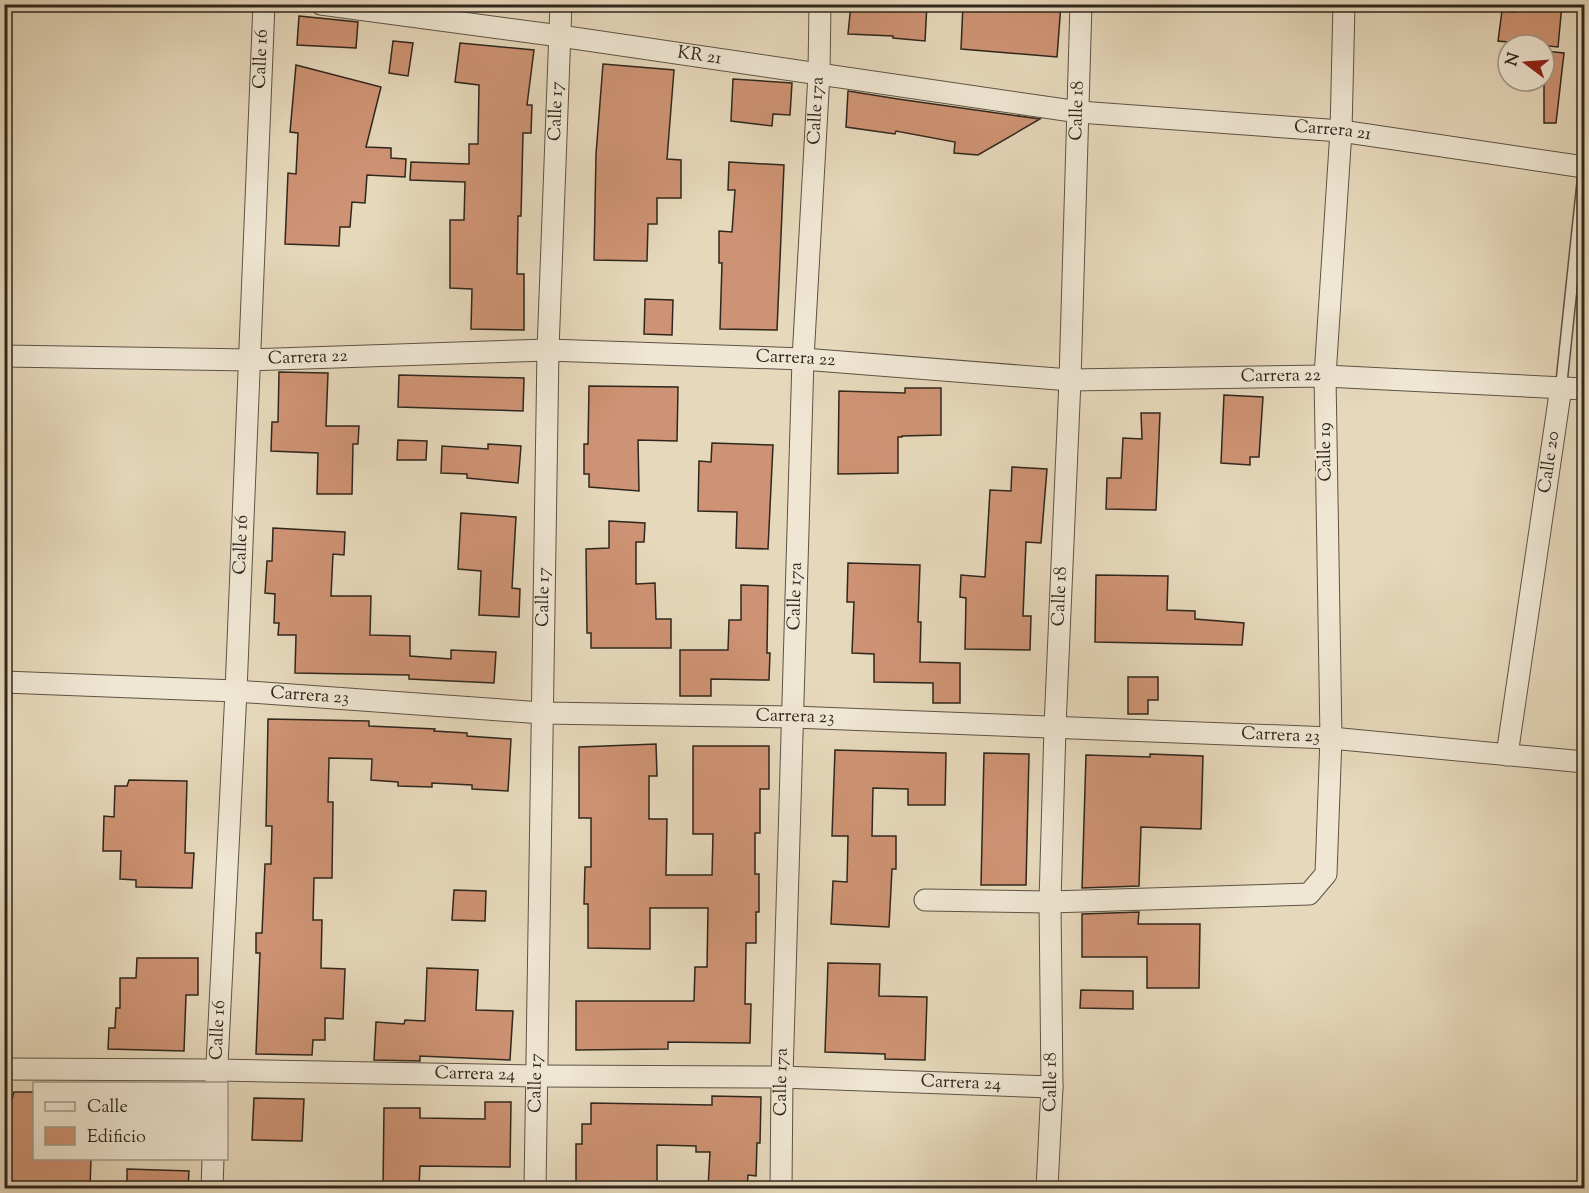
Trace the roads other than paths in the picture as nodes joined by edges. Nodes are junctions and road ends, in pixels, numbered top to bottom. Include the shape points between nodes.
1 (264, 4) edge
2 (321, 4) edge
3 (561, 4) edge
4 (820, 4) edge
5 (1081, 4) edge
6 (1344, 4) edge
7 (560, 36) junction
8 (819, 74) junction
9 (1079, 112) junction
10 (1341, 131) junction
11 (1584, 168) edge
12 (548, 351) junction
13 (4, 356) edge
14 (803, 359) junction
15 (250, 360) junction
16 (1325, 376) junction
17 (1070, 380) junction
18 (1561, 387) junction
19 (1584, 389) edge
20 (4, 682) edge
21 (236, 691) junction
22 (543, 713) junction
23 (793, 717) junction
24 (1055, 727) junction
25 (1331, 738) junction
26 (1507, 755) junction
27 (1584, 762) edge
28 (924, 900) dead end
29 (1050, 902) junction
30 (4, 1069) edge
31 (537, 1076) junction
32 (216, 1077) edge
33 (782, 1077) junction
34 (1052, 1087) junction
35 (213, 1160) edge
36 (212, 1188) edge
37 (535, 1188) edge
38 (781, 1188) edge
39 (1047, 1188) edge

1 - 15 street, Calle 16
2 - 7 street, KR 21
3 - 7 street, Calle 17
4 - 8 street, Calle 17a
5 - 9 street, Calle 18
6 - 10 street, Calle 19
7 - 8 street, KR 21
7 - 12 street, Calle 17
8 - 9 street, KR 21
8 - 14 street, Calle 17a
9 - 10 street, Carrera 21
9 - 17 street, Calle 18
10 - 11 street, Carrera 21
10 - 16 street, Calle 19
11 - 18 lane, Calle 20
12 - 14 street, Carrera 22
12 - 15 street, Carrera 22
12 - 22 street, Calle 17
13 - 15 street, Carrera 22
14 - 17 street, Carrera 22
14 - 23 street, Calle 17a
15 - 21 street, Calle 16
16 - 17 street, Carrera 22
16 - 18 street, Carrera 22
16 - 25 street, Calle 19
17 - 24 street, Calle 18
18 - 19 street, Carrera 22
18 - 26 street, Calle 20
20 - 21 street, Carrera 23
21 - 22 street, Carrera 23
21 - 32 street, Calle 16
22 - 23 street, Carrera 23
22 - 31 street, Calle 17
23 - 24 street, Carrera 23
23 - 33 street, Calle 17a
24 - 25 street, Carrera 23
24 - 29 street, Calle 18
25 - 26 street, Carrera 23
25 - 29 street, Calle 19 via 1326,874 1309,894
26 - 27 street, Carrera 23
28 - 29 street
29 - 34 street, Calle 18
30 - 32 street, Carrera 24
31 - 32 street, Carrera 24
31 - 33 street, Carrera 24
31 - 37 street, Calle 17
33 - 34 street, Carrera 24
33 - 38 street, Calle 17a
34 - 39 street, Calle 18
35 - 36 street

